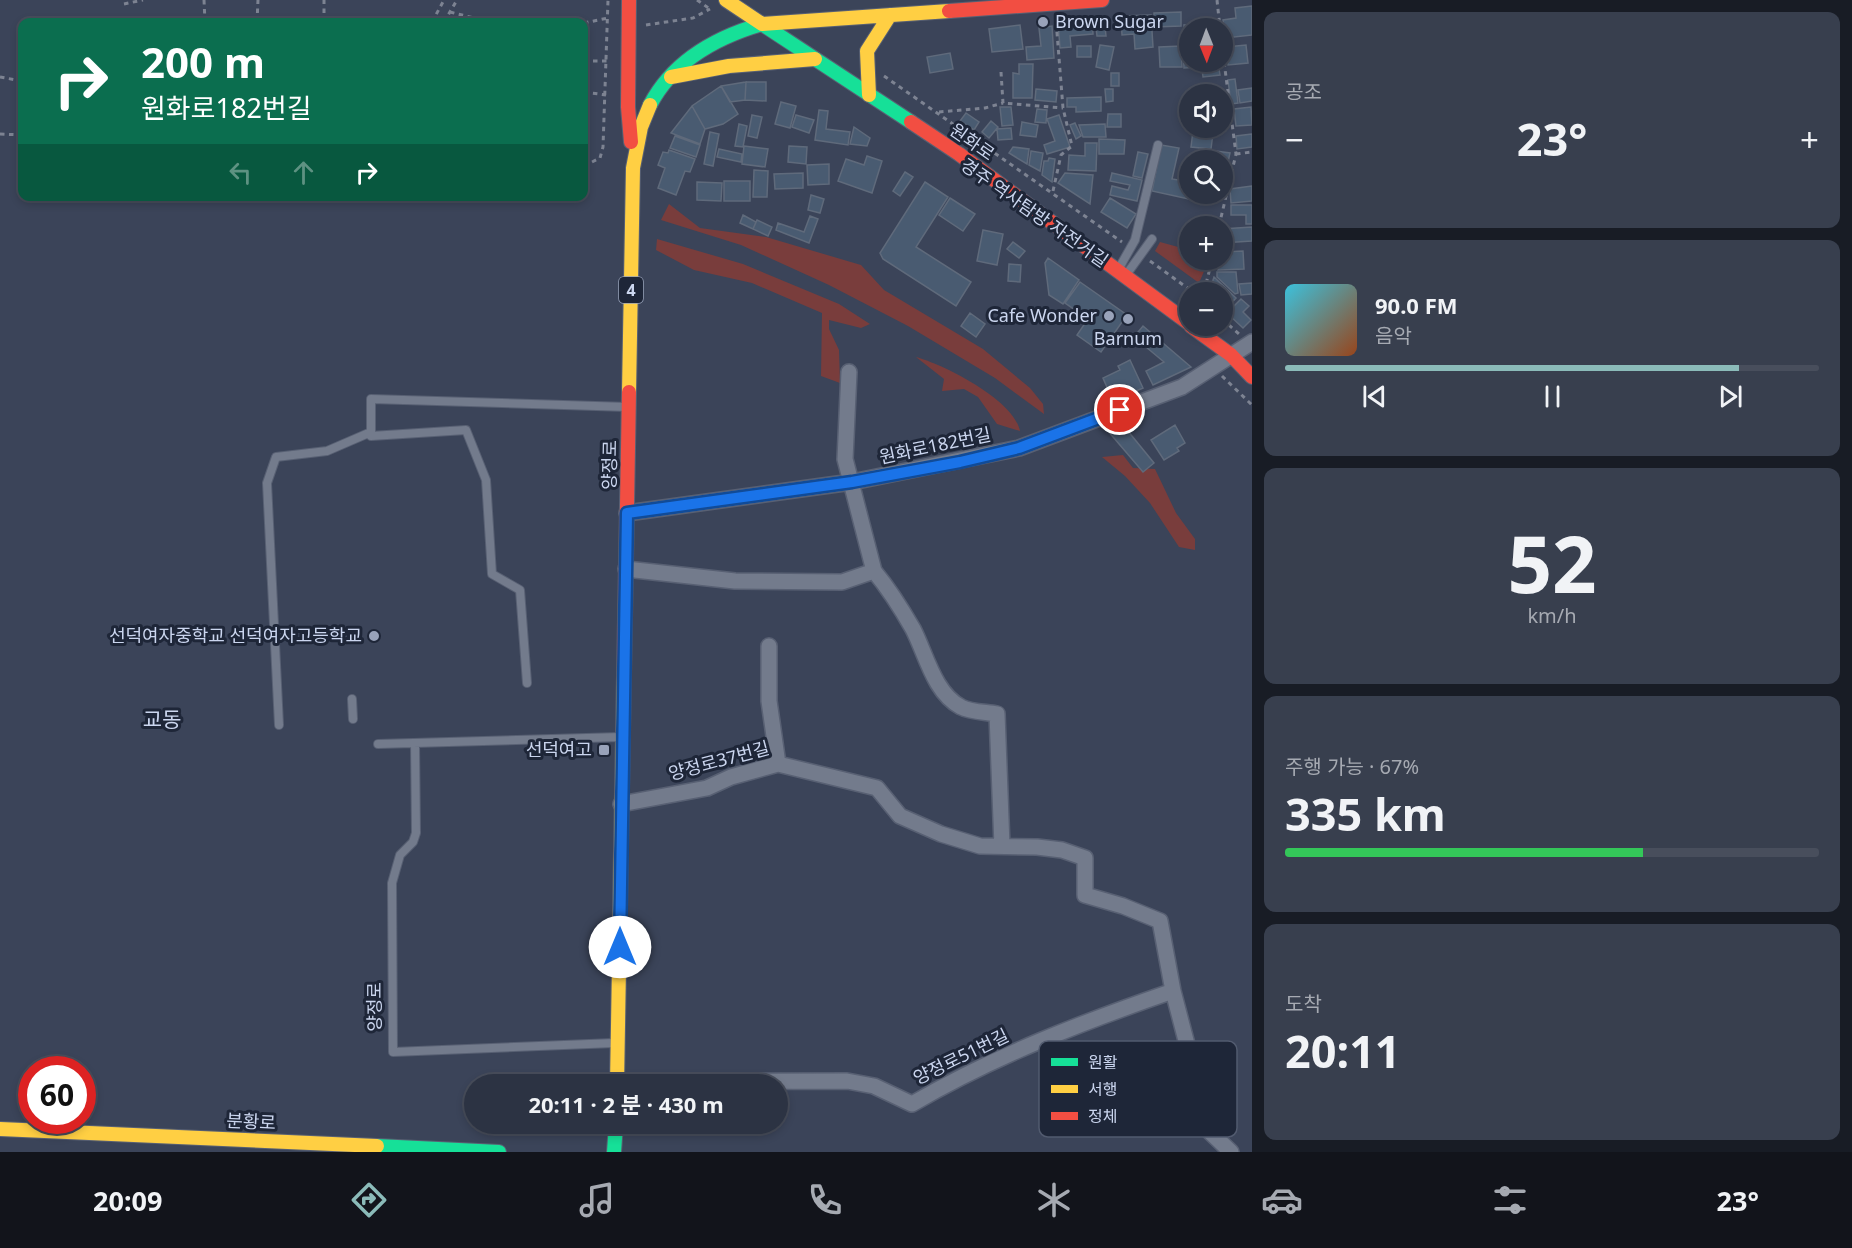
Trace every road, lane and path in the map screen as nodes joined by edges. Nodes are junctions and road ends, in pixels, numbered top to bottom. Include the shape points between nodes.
1 (143, 0) edge
2 (204, 0) edge
3 (258, 0) edge
4 (324, 0) edge
5 (444, 0) edge
6 (457, 0) edge
7 (608, 0) edge
8 (629, 0) edge
9 (697, 0) edge
10 (726, 0) edge
11 (1102, 0) edge
12 (1217, 0) edge
13 (1054, 3) junction
14 (124, 4) dead end
15 (450, 12) junction
16 (890, 15) junction
17 (205, 18) edge
18 (257, 18) edge
19 (324, 18) edge
20 (434, 18) edge
21 (446, 18) edge
22 (474, 18) edge
23 (1219, 18) edge
24 (762, 24) junction
25 (738, 29) junction
26 (815, 59) junction
27 (588, 61) edge
28 (607, 61) junction
29 (864, 62) junction
30 (1001, 72) dead end
31 (1225, 72) edge
32 (0, 77) edge
33 (671, 77) junction
34 (18, 80) edge
35 (588, 93) edge
36 (606, 95) junction
37 (869, 95) junction
38 (1003, 103) junction
39 (1063, 108) junction
40 (937, 112) junction
41 (0, 134) edge
42 (18, 135) edge
43 (1158, 145) dead end
44 (1252, 152) edge
45 (1236, 154) junction
46 (588, 164) edge
47 (633, 168) junction
48 (1053, 191) junction
49 (1221, 216) edge
50 (1152, 239) dead end
51 (1131, 248) junction
52 (1141, 255) junction
53 (1121, 274) junction
54 (1179, 282) edge
55 (1179, 317) edge
56 (1205, 336) edge
57 (1252, 342) edge
58 (1231, 355) junction
59 (1213, 367) junction
60 (849, 372) dead end
61 (1252, 377) edge
62 (1252, 405) edge
63 (629, 407) junction
64 (371, 432) junction
65 (852, 482) junction
66 (627, 513) junction
67 (626, 569) junction
68 (874, 571) junction
69 (769, 646) dead end
70 (527, 683) dead end
71 (352, 699) dead end
72 (353, 719) dead end
73 (279, 725) dead end
74 (623, 737) junction
75 (415, 743) junction
76 (378, 744) dead end
77 (778, 764) junction
78 (621, 804) junction
79 (1002, 846) junction
80 (1173, 992) junction
81 (1042, 1041) edge
82 (1186, 1041) edge
83 (1039, 1042) edge
84 (619, 1043) junction
85 (617, 1074) edge
86 (788, 1082) edge
87 (0, 1129) edge
88 (615, 1134) edge
89 (1215, 1137) edge
90 (499, 1152) edge
91 (614, 1152) edge
92 (1231, 1152) edge

1 - 14 path
2 - 17 path
3 - 18 path
4 - 19 path
5 - 20 path
6 - 15 path
7 - 28 path
8 - 47 main road via 628,107
9 - 25 path
10 - 24 main road, 원화로
11 - 13 main road, 양정로
12 - 23 path
13 - 16 main road, 양정로
13 - 39 path
15 - 21 path
15 - 22 path
16 - 24 main road, 양정로
16 - 29 main road via 865,49
24 - 25 main road, 양정로 / 4
24 - 26 main road, 원화로
25 - 33 main road, 양정로 / 4 via 703,48
26 - 33 main road via 729,66
26 - 37 main road, 원화로
27 - 28 path
28 - 36 path
29 - 37 main road
29 - 40 path, 경주 역사탐방 자전거길
30 - 38 path
31 - 45 path
32 - 34 path
33 - 47 main road, 양정로 / 4 via 645,115
35 - 36 path
36 - 46 path via 603,147 600,158
37 - 53 main road, 원화로 via 959,154
38 - 39 path
38 - 40 path
39 - 48 path via 1072,146 1061,155
40 - 48 path, 경주 역사탐방 자전거길
41 - 42 path
43 - 51 lane
44 - 45 path
45 - 49 path
47 - 63 main road, 양정로 / 4
48 - 51 path, 경주 역사탐방 자전거길
50 - 52 lane
51 - 53 lane
52 - 53 lane
52 - 54 path
53 - 55 main road, 원화로
56 - 58 main road, 원화로
57 - 58 street, 원화로182번길
58 - 59 street, 원화로182번길
58 - 61 main road, 원화로
59 - 62 path
59 - 65 street, 원화로182번길 via 1182,387 1019,448
60 - 65 street via 845,459
63 - 64 lane via 371,399
63 - 66 main road, 양정로 / 4
64 - 70 lane via 371,436 466,430 486,480 492,574 520,590
64 - 73 lane via 327,451 276,457 267,483
65 - 66 street, 원화로182번길
65 - 68 street
66 - 67 main road, 양정로 / 4
67 - 68 street via 735,581 842,582
67 - 74 main road, 양정로 / 4
68 - 79 street via 908,621 937,682 950,700 962,708 997,714
69 - 77 street via 769,701
71 - 72 lane
74 - 75 lane
74 - 78 main road, 양정로 / 4
75 - 76 lane
75 - 84 lane, 양정로 via 416,833 400,855 392,883 393,1052
77 - 78 street, 양정로37번길 via 707,788
77 - 79 street, 양정로37번길 via 877,788 900,816 980,846
78 - 84 main road, 양정로 / 4
79 - 80 street, 양정로37번길 via 1054,849 1084,858 1085,895 1160,921
80 - 81 street, 양정로51번길
80 - 82 street
83 - 86 street, 양정로51번길 via 957,1078 912,1104 874,1086 847,1081
84 - 85 main road, 양정로 / 4
87 - 90 main road, 분황로
88 - 91 main road
89 - 92 street

